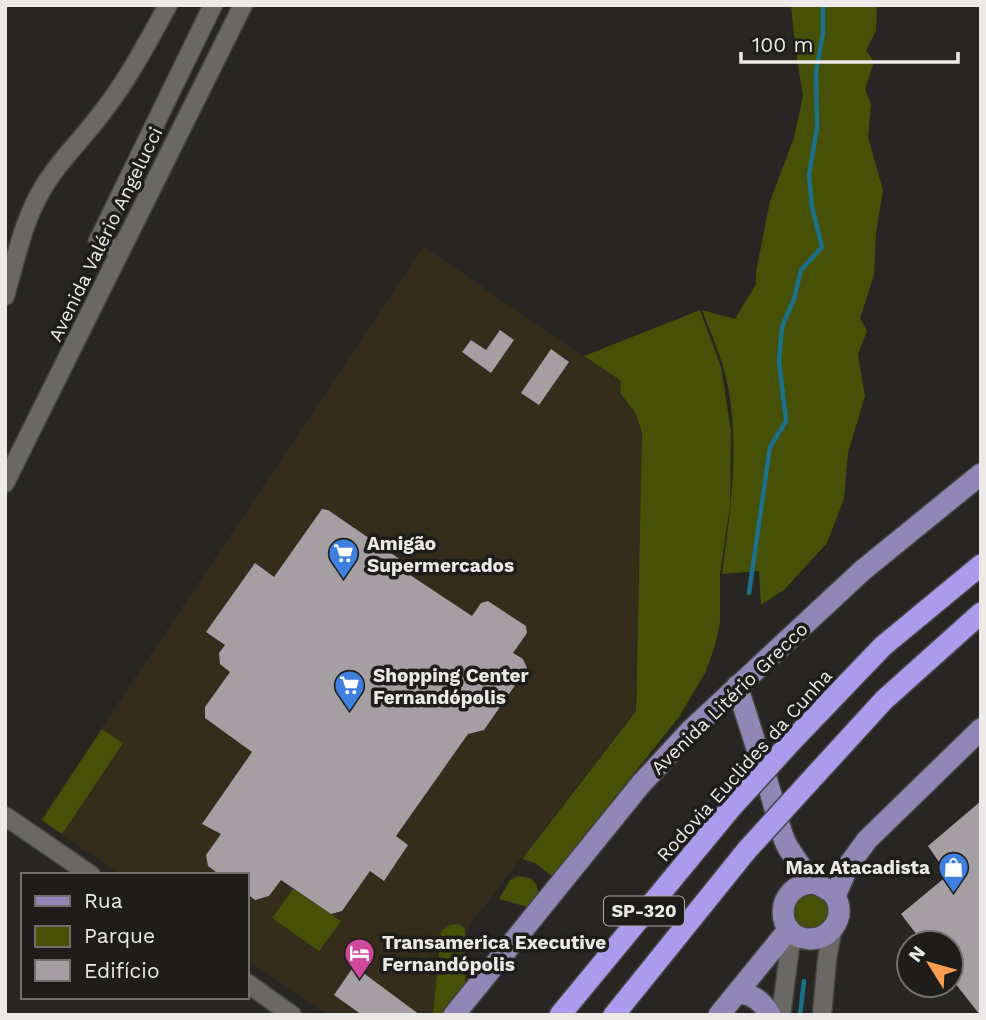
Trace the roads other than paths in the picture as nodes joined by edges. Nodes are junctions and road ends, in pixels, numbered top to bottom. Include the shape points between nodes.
1 (168, 5) edge
2 (213, 5) edge
3 (243, 5) edge
4 (120, 250) junction
5 (5, 296) edge
6 (981, 474) edge
7 (5, 483) edge
8 (981, 565) edge
9 (981, 613) edge
10 (737, 686) junction
11 (981, 729) edge
12 (5, 816) edge
13 (788, 847) junction
14 (88, 873) edge
15 (814, 883) junction
16 (835, 896) junction
17 (786, 898) junction
18 (834, 928) junction
19 (790, 931) junction
20 (826, 977) junction
21 (248, 984) edge
22 (737, 993) junction
23 (292, 1015) edge
24 (454, 1015) edge
25 (561, 1015) edge
26 (614, 1015) edge
27 (719, 1015) edge
28 (770, 1015) edge
29 (781, 1015) edge
30 (822, 1015) edge
31 (834, 1015) edge

1 - 5 street via 122,85 39,195
2 - 4 street, Avenida Valério Angelucci via 98,241
3 - 4 street, Avenida Valério Angelucci
4 - 7 street, Avenida Valério Angelucci
6 - 10 main road, Avenida Litério Grecco via 863,570
8 - 25 highway, Rodovia Euclides da Cunha / SP-320, bridge via 883,646 791,742
9 - 26 highway, SP-320, bridge via 884,700 808,782
10 - 13 main road
10 - 24 main road, Avenida Litério Grecco via 641,784
11 - 16 main road via 867,840 848,866
12 - 14 street
13 - 15 main road
13 - 17 main road
15 - 16 main road
15 - 17 main road via 797,886
16 - 18 main road via 839,912
17 - 19 main road via 783,917
18 - 19 main road via 814,939
18 - 20 street
19 - 22 main road
19 - 29 street
20 - 30 street
20 - 31 street
21 - 23 street
22 - 27 main road
22 - 28 main road via 764,1004

